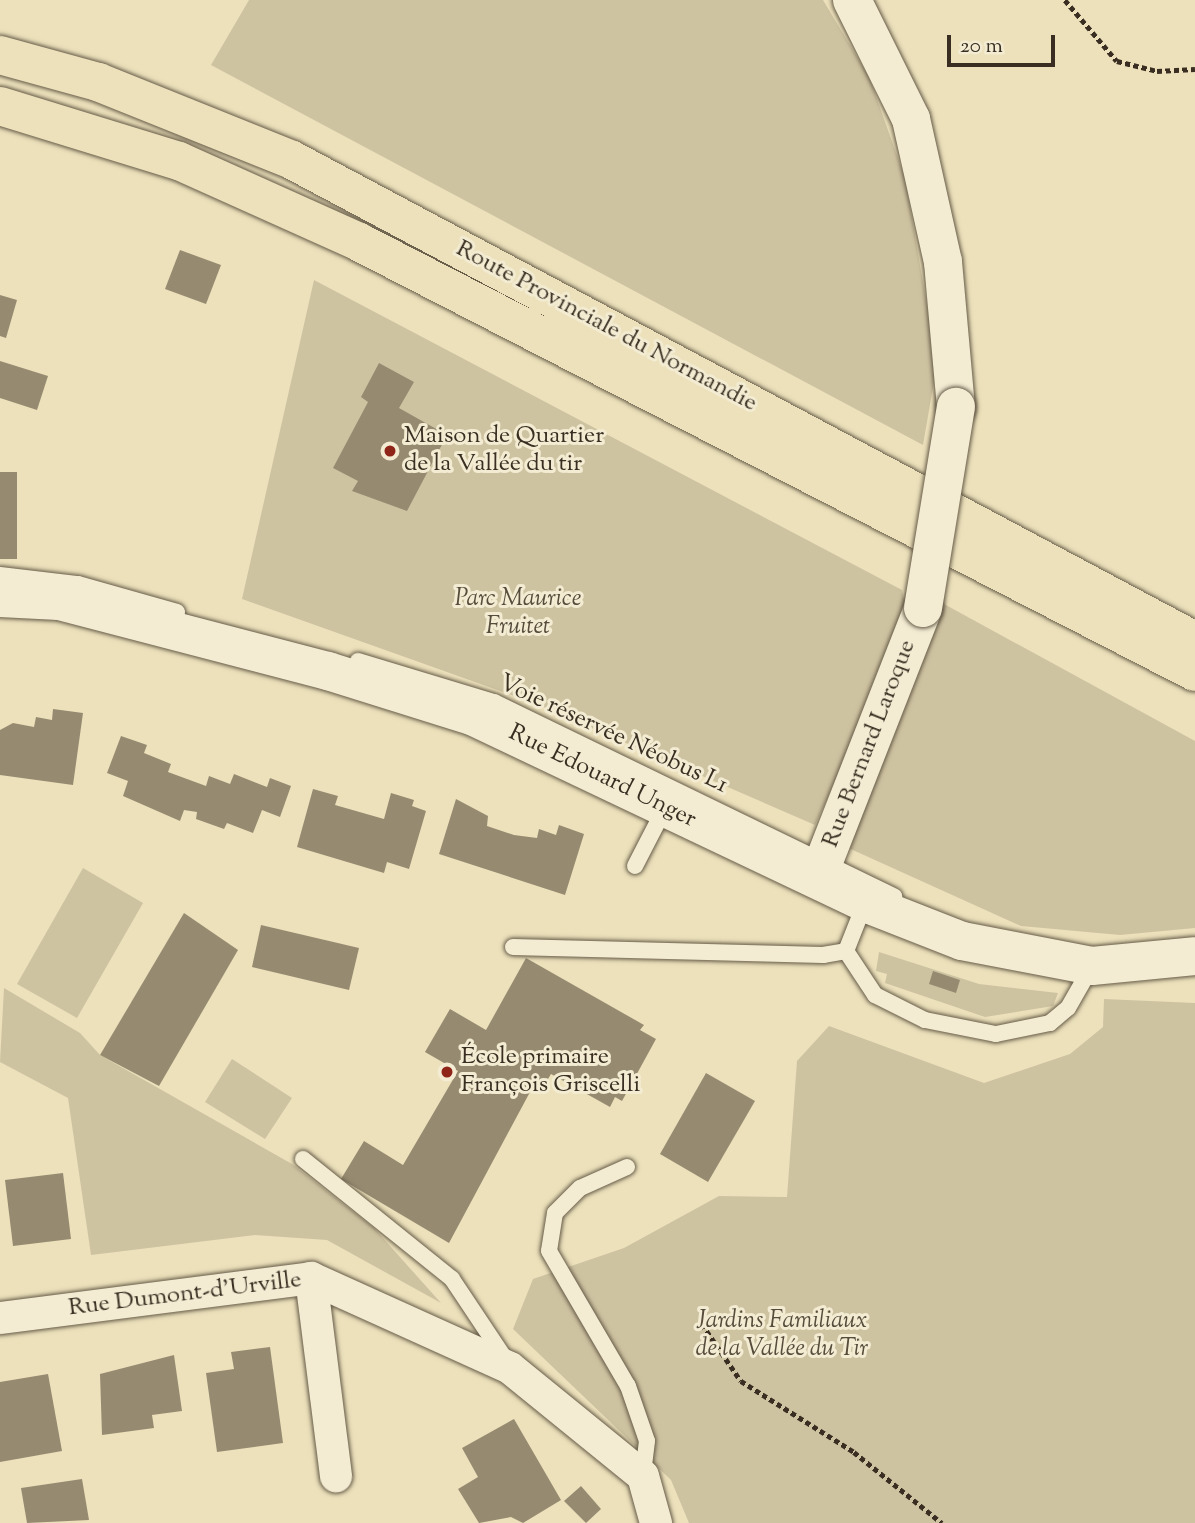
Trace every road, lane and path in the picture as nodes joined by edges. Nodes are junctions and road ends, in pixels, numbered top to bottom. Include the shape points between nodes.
1 (852, 0) edge
2 (1065, 0) edge
3 (0, 55) edge
4 (1195, 69) edge
5 (0, 106) edge
6 (0, 575) edge
7 (0, 598) edge
8 (1195, 641) edge
9 (1195, 672) edge
10 (666, 805) junction
11 (635, 866) dead end
12 (821, 869) junction
13 (865, 904) junction
14 (1195, 939) edge
15 (513, 947) dead end
16 (846, 951) junction
17 (1195, 956) edge
18 (1092, 966) junction
19 (303, 1159) dead end
20 (627, 1167) dead end
21 (311, 1278) junction
22 (0, 1318) edge
23 (702, 1324) dead end
24 (513, 1371) junction
25 (335, 1476) dead end
26 (643, 1476) junction
27 (656, 1523) edge
28 (942, 1523) edge

1 - 12 street, Rue Bernard Laroque, bridge via 911,119 943,262 956,407 923,608
2 - 4 path via 1117,61 1157,71
3 - 8 highway, Route Provinciale du Normandie via 98,82 292,160
5 - 9 highway, Route Provinciale du Normandie via 179,161 359,242
6 - 12 lane, Voie réservée Néobus L1 via 78,584 494,702
7 - 10 street, Rue Edouard Unger via 59,601 328,671 472,716
10 - 11 lane
10 - 12 street, Rue Edouard Unger
12 - 13 street, Rue Edouard Unger
12 - 14 lane, Voie réservée Néobus L1 via 1002,934 1076,950
13 - 16 lane
13 - 18 street, Rue Edouard Unger via 962,941
15 - 16 lane
16 - 18 lane via 874,995 925,1020 996,1034 1050,1023 1068,1008
17 - 18 street, Rue Edouard Unger
19 - 24 lane via 452,1279
20 - 26 lane via 580,1188 555,1213 549,1251 628,1386 647,1441
21 - 22 street, Rue Dumont-d'Urville
21 - 24 street, Rue Dumont-d'Urville
21 - 25 street
23 - 28 path via 741,1381 854,1452
24 - 26 street, Rue Dumont-d'Urville
26 - 27 street

